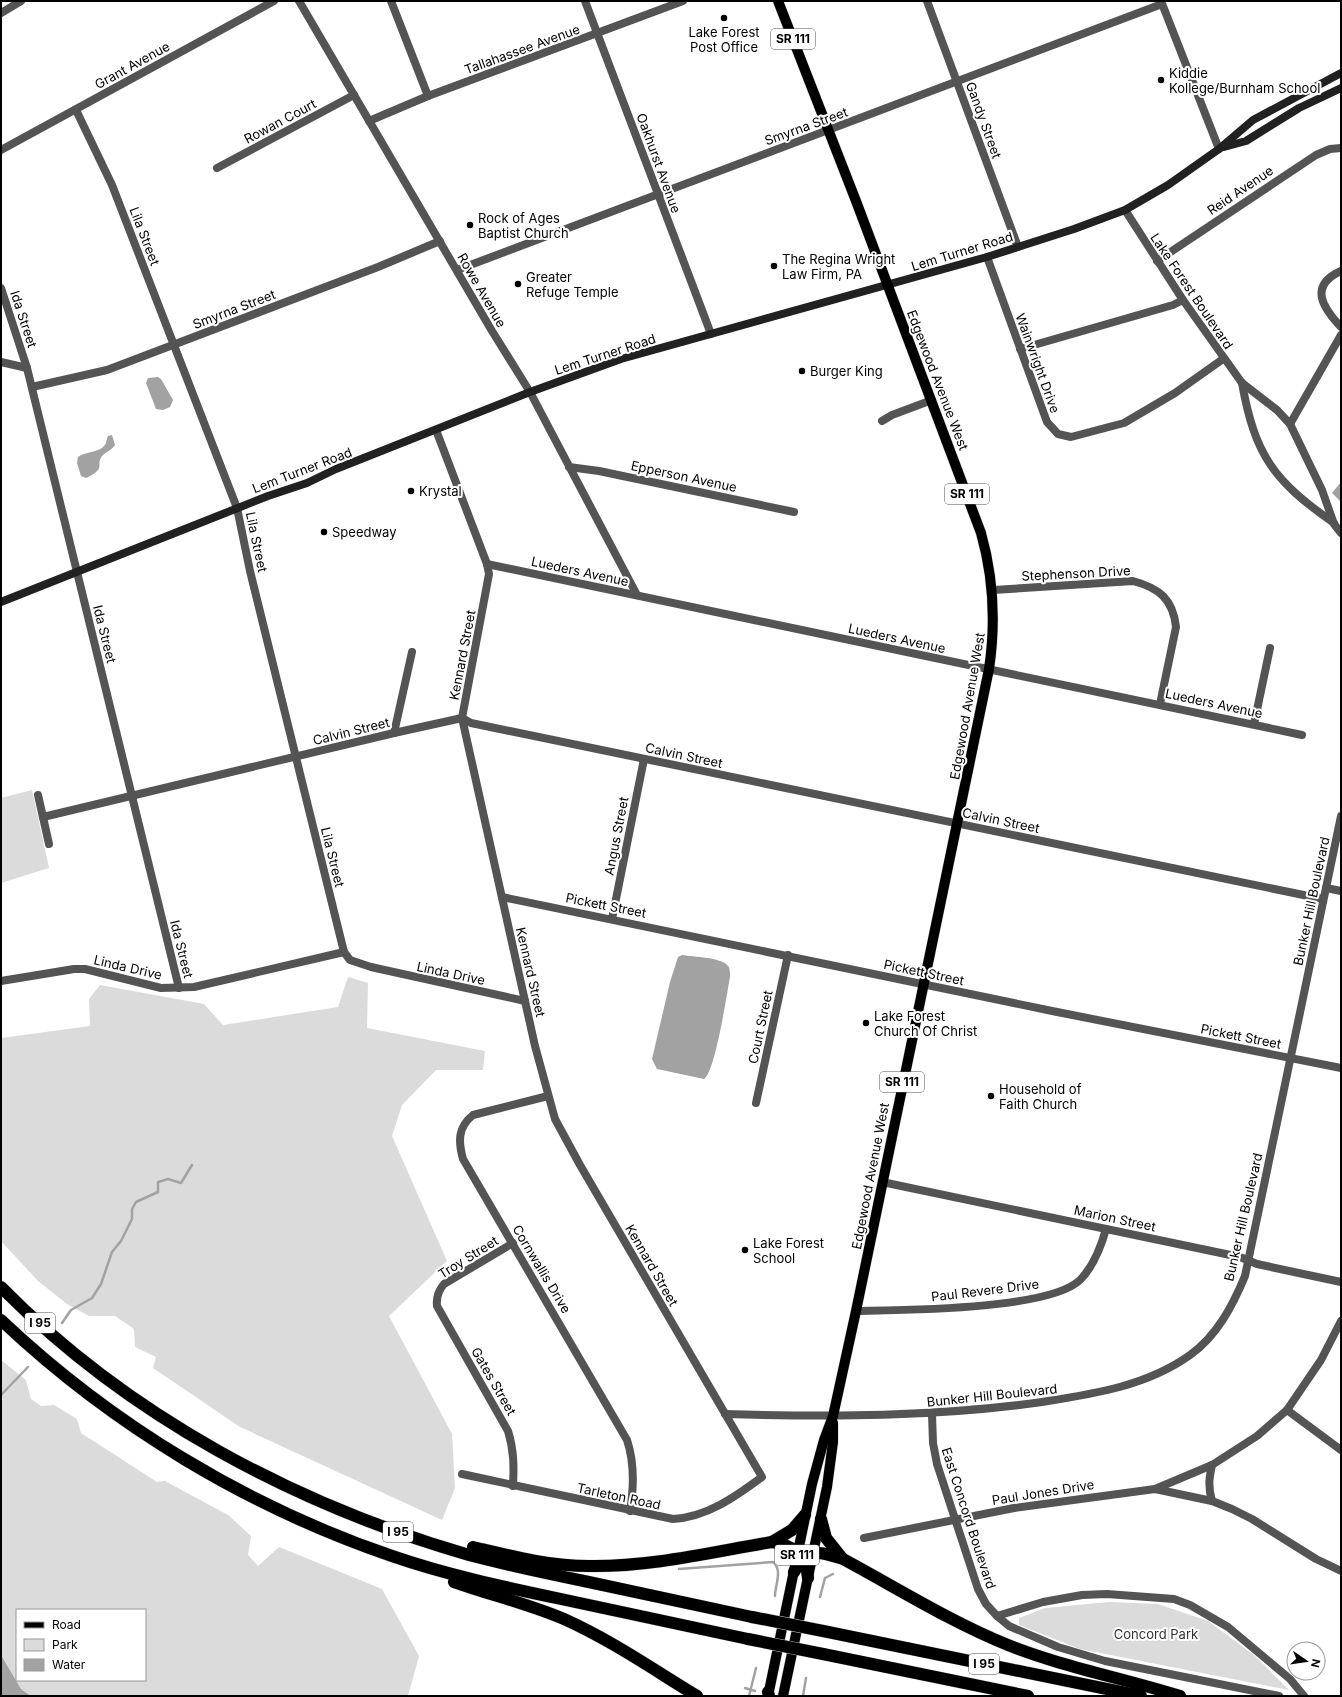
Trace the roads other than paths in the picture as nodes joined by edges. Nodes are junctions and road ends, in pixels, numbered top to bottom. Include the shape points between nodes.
1 (21, 1) edge
2 (274, 1) edge
3 (299, 1) edge
4 (391, 1) edge
5 (585, 1) edge
6 (683, 1) edge
7 (778, 1) edge
8 (927, 1) edge
9 (1162, 3) edge
10 (1, 13) edge
11 (598, 34) junction
12 (1341, 74) edge
13 (958, 81) junction
14 (1341, 88) edge
15 (354, 95) junction
16 (428, 96) junction
17 (76, 110) junction
18 (369, 121) junction
19 (828, 130) junction
20 (1220, 149) junction
21 (1341, 149) edge
22 (1, 150) edge
23 (217, 168) dead end
24 (658, 194) junction
25 (1125, 210) junction
26 (440, 241) junction
27 (1018, 247) junction
28 (987, 258) junction
29 (1157, 261) junction
30 (457, 270) junction
31 (1341, 271) edge
32 (888, 286) junction
33 (1, 288) edge
34 (1183, 300) junction
35 (1341, 327) edge
36 (710, 334) junction
37 (1341, 335) edge
38 (174, 345) junction
39 (1020, 349) junction
40 (1223, 359) junction
41 (1, 362) edge
42 (27, 368) junction
43 (1242, 383) junction
44 (32, 387) junction
45 (530, 392) junction
46 (932, 400) junction
47 (882, 421) dead end
48 (1290, 424) junction
49 (436, 430) junction
50 (569, 467) junction
51 (237, 508) junction
52 (794, 512) dead end
53 (1334, 524) junction
54 (1341, 534) edge
55 (488, 564) junction
56 (78, 572) junction
57 (993, 590) junction
58 (637, 595) junction
59 (1, 602) edge
60 (1270, 648) dead end
61 (412, 652) dead end
62 (989, 669) junction
63 (1160, 704) junction
64 (462, 718) junction
65 (1254, 724) junction
66 (394, 733) junction
67 (1302, 735) dead end
68 (296, 757) junction
69 (644, 759) junction
70 (38, 795) dead end
71 (132, 796) junction
72 (1341, 816) edge
73 (43, 817) junction
74 (957, 823) junction
75 (49, 844) dead end
76 (1326, 888) junction
77 (1341, 891) edge
78 (502, 897) junction
79 (1324, 899) junction
80 (612, 919) junction
81 (344, 952) junction
82 (788, 955) junction
83 (1, 981) edge
84 (924, 984) junction
85 (179, 988) junction
86 (525, 1001) junction
87 (1290, 1057) junction
88 (1341, 1068) edge
89 (548, 1096) junction
90 (756, 1103) dead end
91 (882, 1182) junction
92 (1106, 1229) junction
93 (513, 1243) junction
94 (1248, 1260) junction
95 (1341, 1282) edge
96 (1, 1287) edge
97 (437, 1294) joint
98 (856, 1311) junction
99 (1, 1320) edge
100 (1341, 1322) edge
101 (1287, 1410) junction
102 (725, 1414) junction
103 (932, 1414) junction
104 (833, 1416) junction
105 (1341, 1450) edge
106 (1212, 1465) junction
107 (462, 1474) dead end
108 (762, 1477) joint
109 (513, 1486) junction
110 (1155, 1489) junction
111 (1212, 1501) junction
112 (630, 1511) junction
113 (806, 1515) junction
114 (956, 1518) junction
115 (821, 1519) junction
116 (385, 1528) junction
117 (864, 1538) dead end
118 (772, 1542) junction
119 (805, 1554) junction
120 (390, 1556) junction
121 (843, 1559) junction
122 (1341, 1571) edge
123 (794, 1572) joint
124 (808, 1578) joint
125 (997, 1616) junction
126 (768, 1695) edge
127 (697, 1696) edge
128 (783, 1696) edge
129 (1028, 1696) edge
130 (1141, 1696) edge
131 (1180, 1696) edge
132 (1279, 1696) edge
133 (1304, 1696) edge

1 - 10 street
2 - 17 street, Grant Avenue
3 - 15 street, Rowe Avenue
4 - 16 street
5 - 11 street, Oakhurst Avenue
6 - 11 street, Tallahassee Avenue
7 - 19 main road, Edgewood Avenue West / SR 111
8 - 13 street, Gandy Street
9 - 13 street, Smyrna Street
9 - 20 street
11 - 16 street, Tallahassee Avenue
11 - 24 street, Oakhurst Avenue
12 - 20 main road, Lem Turner Road via 1253,120
13 - 19 street, Smyrna Street
13 - 27 street, Gandy Street
14 - 20 main road, Lem Turner Road via 1299,108 1246,141
15 - 18 street, Rowe Avenue
15 - 23 street, Rowan Court
16 - 18 street, Tallahassee Avenue
17 - 22 street, Grant Avenue
17 - 38 street, Lila Street via 112,186
18 - 26 street, Rowe Avenue
19 - 24 street, Smyrna Street
19 - 32 main road, Edgewood Avenue West / SR 111
20 - 25 main road, Lem Turner Road via 1168,185
21 - 29 street, Reid Avenue via 1330,149 1305,162
24 - 30 street, Smyrna Street
24 - 36 street, Oakhurst Avenue
25 - 27 main road, Lem Turner Road
25 - 29 street, Lake Forest Boulevard
26 - 30 street, Rowe Avenue
26 - 38 street, Smyrna Street
27 - 28 main road, Lem Turner Road
28 - 32 main road, Lem Turner Road
28 - 39 street, Wainwright Drive
29 - 34 street, Lake Forest Boulevard
30 - 45 street, Rowe Avenue
31 - 35 street via 1329,277 1321,293 1327,312
32 - 36 main road, Lem Turner Road
32 - 46 main road, Edgewood Avenue West / SR 111
33 - 42 street, Ida Street
34 - 39 street
34 - 40 street, Lake Forest Boulevard
36 - 45 main road, Lem Turner Road via 621,359
37 - 48 street
38 - 44 street, Smyrna Street via 100,372
38 - 51 street, Lila Street
39 - 40 street, Wainwright Drive via 1047,422 1058,434 1071,437 1124,423 1175,393
40 - 43 street, Lake Forest Boulevard
41 - 42 street
42 - 44 street, Ida Street
43 - 48 street, Lake Forest Boulevard via 1277,410
43 - 53 street, Lake Forest Boulevard via 1246,409 1257,442 1268,464 1304,502
44 - 56 street, Ida Street
45 - 49 main road, Lem Turner Road
45 - 50 street, Rowe Avenue
46 - 47 street
46 - 57 main road, Edgewood Avenue West / SR 111 via 981,533 988,556
48 - 53 street, Lake Forest Boulevard via 1322,490
49 - 51 main road, Lem Turner Road via 307,483
49 - 55 street, Kennard Street
50 - 52 street, Epperson Avenue
50 - 58 street, Rowe Avenue
51 - 56 main road, Lem Turner Road
51 - 68 street, Lila Street
53 - 54 street, Lake Forest Boulevard
55 - 58 street, Lueders Avenue
55 - 64 street, Kennard Street via 489,584
56 - 59 main road, Lem Turner Road
56 - 71 street, Ida Street
57 - 62 main road, Edgewood Avenue West / SR 111 via 993,640
57 - 63 street, Stephenson Drive via 1133,581 1147,584 1158,591 1168,601 1176,627
58 - 62 street, Lueders Avenue
60 - 65 street
61 - 66 street
62 - 63 street, Lueders Avenue
62 - 74 main road, Edgewood Avenue West / SR 111
63 - 65 street, Lueders Avenue
64 - 66 street, Calvin Street
64 - 69 street, Calvin Street via 471,723
64 - 78 street, Kennard Street
65 - 67 street, Lueders Avenue
66 - 68 street, Calvin Street
68 - 71 street, Calvin Street
68 - 81 street, Lila Street
69 - 74 street, Calvin Street
69 - 80 street, Angus Street
70 - 73 street
71 - 73 street, Calvin Street
71 - 85 street, Ida Street
72 - 76 street, Bunker Hill Boulevard
73 - 75 street
74 - 79 street, Calvin Street
74 - 84 main road, Edgewood Avenue West / SR 111
76 - 77 street
76 - 79 street, Bunker Hill Boulevard
78 - 80 street, Pickett Street
78 - 86 street, Kennard Street
79 - 87 street, Bunker Hill Boulevard
80 - 82 street, Pickett Street
81 - 85 street, Linda Drive via 224,981
81 - 86 street, Linda Drive via 350,960 371,968
82 - 84 street, Pickett Street
82 - 90 street, Court Street
83 - 85 street, Linda Drive via 85,969 161,988
84 - 87 street, Pickett Street
84 - 91 main road, Edgewood Avenue West / SR 111
86 - 89 street, Kennard Street
87 - 88 street, Pickett Street
87 - 94 street, Bunker Hill Boulevard
89 - 93 street, Cornwallis Drive via 473,1115 466,1121 460,1136 459,1145 463,1159
89 - 102 street, Kennard Street via 563,1134 580,1165
91 - 92 street, Marion Street
91 - 98 main road, Edgewood Avenue West / SR 111
92 - 94 street, Marion Street
92 - 98 street, Paul Revere Drive via 1096,1256 1080,1280 1050,1295 935,1309
93 - 97 street, Troy Street via 444,1284
93 - 112 street, Cornwallis Drive via 627,1440 634,1474
94 - 95 street, Marion Street
94 - 103 street, Bunker Hill Boulevard via 1236,1297 1218,1327 1191,1355 1152,1376 1128,1385 1072,1397 991,1409
96 - 116 highway, I 95 via 73,1352 120,1388 177,1426 275,1481
97 - 109 street, Gates Street via 437,1306 508,1431 514,1462
98 - 104 main road, Edgewood Avenue West / SR 111
99 - 120 highway, I 95 via 94,1398 168,1449 272,1506
100 - 101 street, Paul Jones Drive via 1321,1360
101 - 105 street
101 - 106 street, Paul Jones Drive via 1257,1436
102 - 104 street, Bunker Hill Boulevard
102 - 108 street, Kennard Street
103 - 104 street, Bunker Hill Boulevard
103 - 114 street, East Concord Boulevard via 937,1464
104 - 113 main road, Edgewood Avenue West / SR 111 via 818,1462
104 - 115 main road, Edgewood Avenue West / SR 111 via 831,1463
106 - 110 street, Paul Jones Drive
106 - 111 street via 1209,1478
107 - 109 street, Tarleton Road
108 - 112 street, Tarleton Road via 724,1502 694,1516 673,1519
109 - 112 street, Tarleton Road
110 - 111 street, Paul Jones Drive
110 - 114 street, Paul Jones Drive
111 - 122 street, Paul Jones Drive via 1252,1519 1316,1559
113 - 118 highway via 792,1530
113 - 119 main road, Edgewood Avenue West / SR 111
114 - 117 street, Paul Jones Drive
114 - 125 street, East Concord Boulevard via 978,1589 986,1604
115 - 119 main road, Edgewood Avenue West / SR 111
115 - 121 highway via 826,1538
116 - 118 highway via 533,1561 589,1566 642,1564
116 - 130 highway, I 95, bridge via 500,1563
118 - 119 highway via 787,1545
119 - 121 highway via 822,1552
119 - 123 highway
119 - 124 highway
120 - 127 highway via 443,1579 566,1620
120 - 129 highway, I 95, bridge via 496,1585
121 - 131 highway via 975,1630 1008,1644 1039,1656
123 - 126 main road, SR 111
124 - 128 main road, SR 111
125 - 132 street, East Concord Boulevard via 1021,1632 1081,1655
125 - 133 street via 1042,1602 1082,1595 1107,1594 1174,1599 1190,1605 1228,1627 1290,1679

